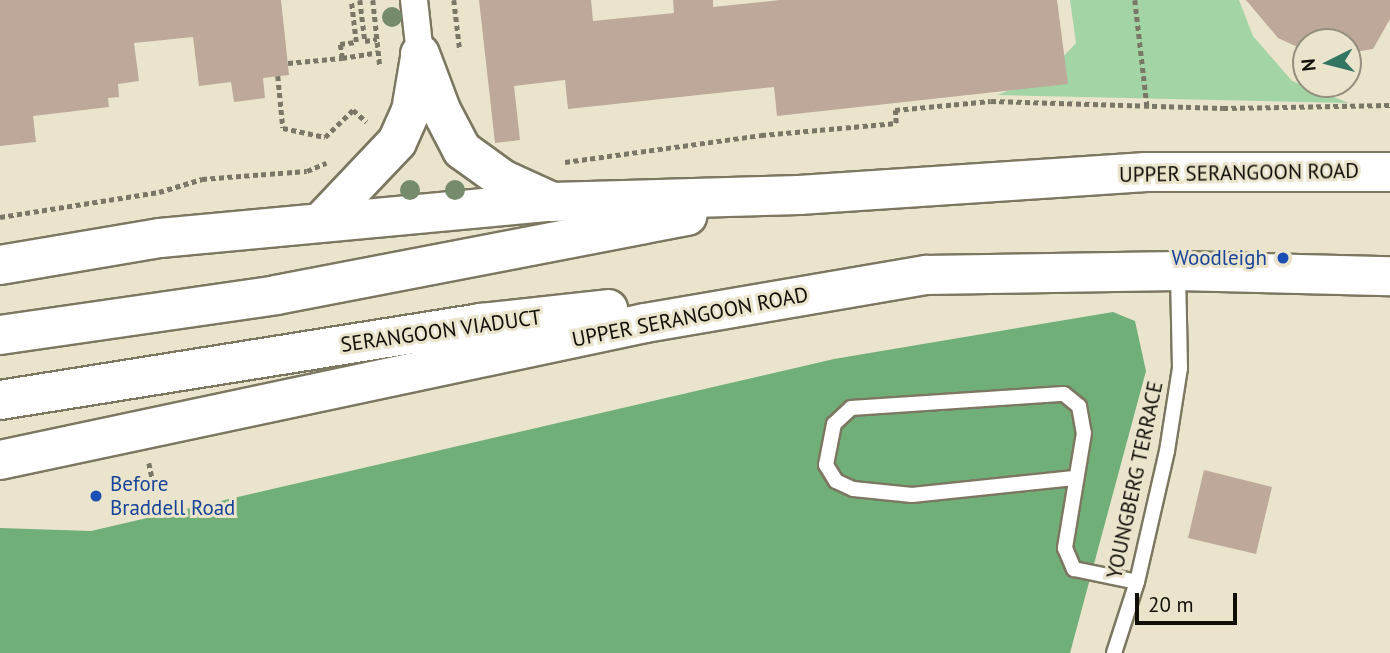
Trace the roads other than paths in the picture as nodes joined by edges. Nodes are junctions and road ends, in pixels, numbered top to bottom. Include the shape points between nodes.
1 (414, 0) edge
2 (421, 54) junction
3 (1390, 172) edge
4 (799, 195) junction
5 (551, 202) junction
6 (322, 222) junction
7 (0, 265) edge
8 (1178, 271) junction
9 (926, 275) junction
10 (1390, 276) edge
11 (0, 335) edge
12 (0, 400) edge
13 (0, 460) edge
14 (1074, 478) junction
15 (1137, 582) junction
16 (1115, 653) edge

1 - 2 street
2 - 5 main road via 441,110 462,150 502,179
2 - 6 main road via 411,111 397,142
3 - 4 main road, UPPER SERANGOON ROAD via 1146,172
4 - 5 main road, UPPER SERANGOON ROAD
4 - 11 main road via 276,295
5 - 6 main road, UPPER SERANGOON ROAD
6 - 7 main road, UPPER SERANGOON ROAD via 160,239
8 - 9 main road, UPPER SERANGOON ROAD
8 - 10 main road, UPPER SERANGOON ROAD
8 - 15 lane, YOUNGBERG TERRACE via 1180,368
9 - 12 main road, SERANGOON VIADUCT via 480,323
9 - 13 main road, UPPER SERANGOON ROAD via 645,324
14 - 14 lane via 912,495 853,489 836,481 826,465 834,424 851,408 1064,394 1079,407 1084,433
14 - 15 lane via 1065,548 1074,569
15 - 16 lane, YOUNGBERG TERRACE

